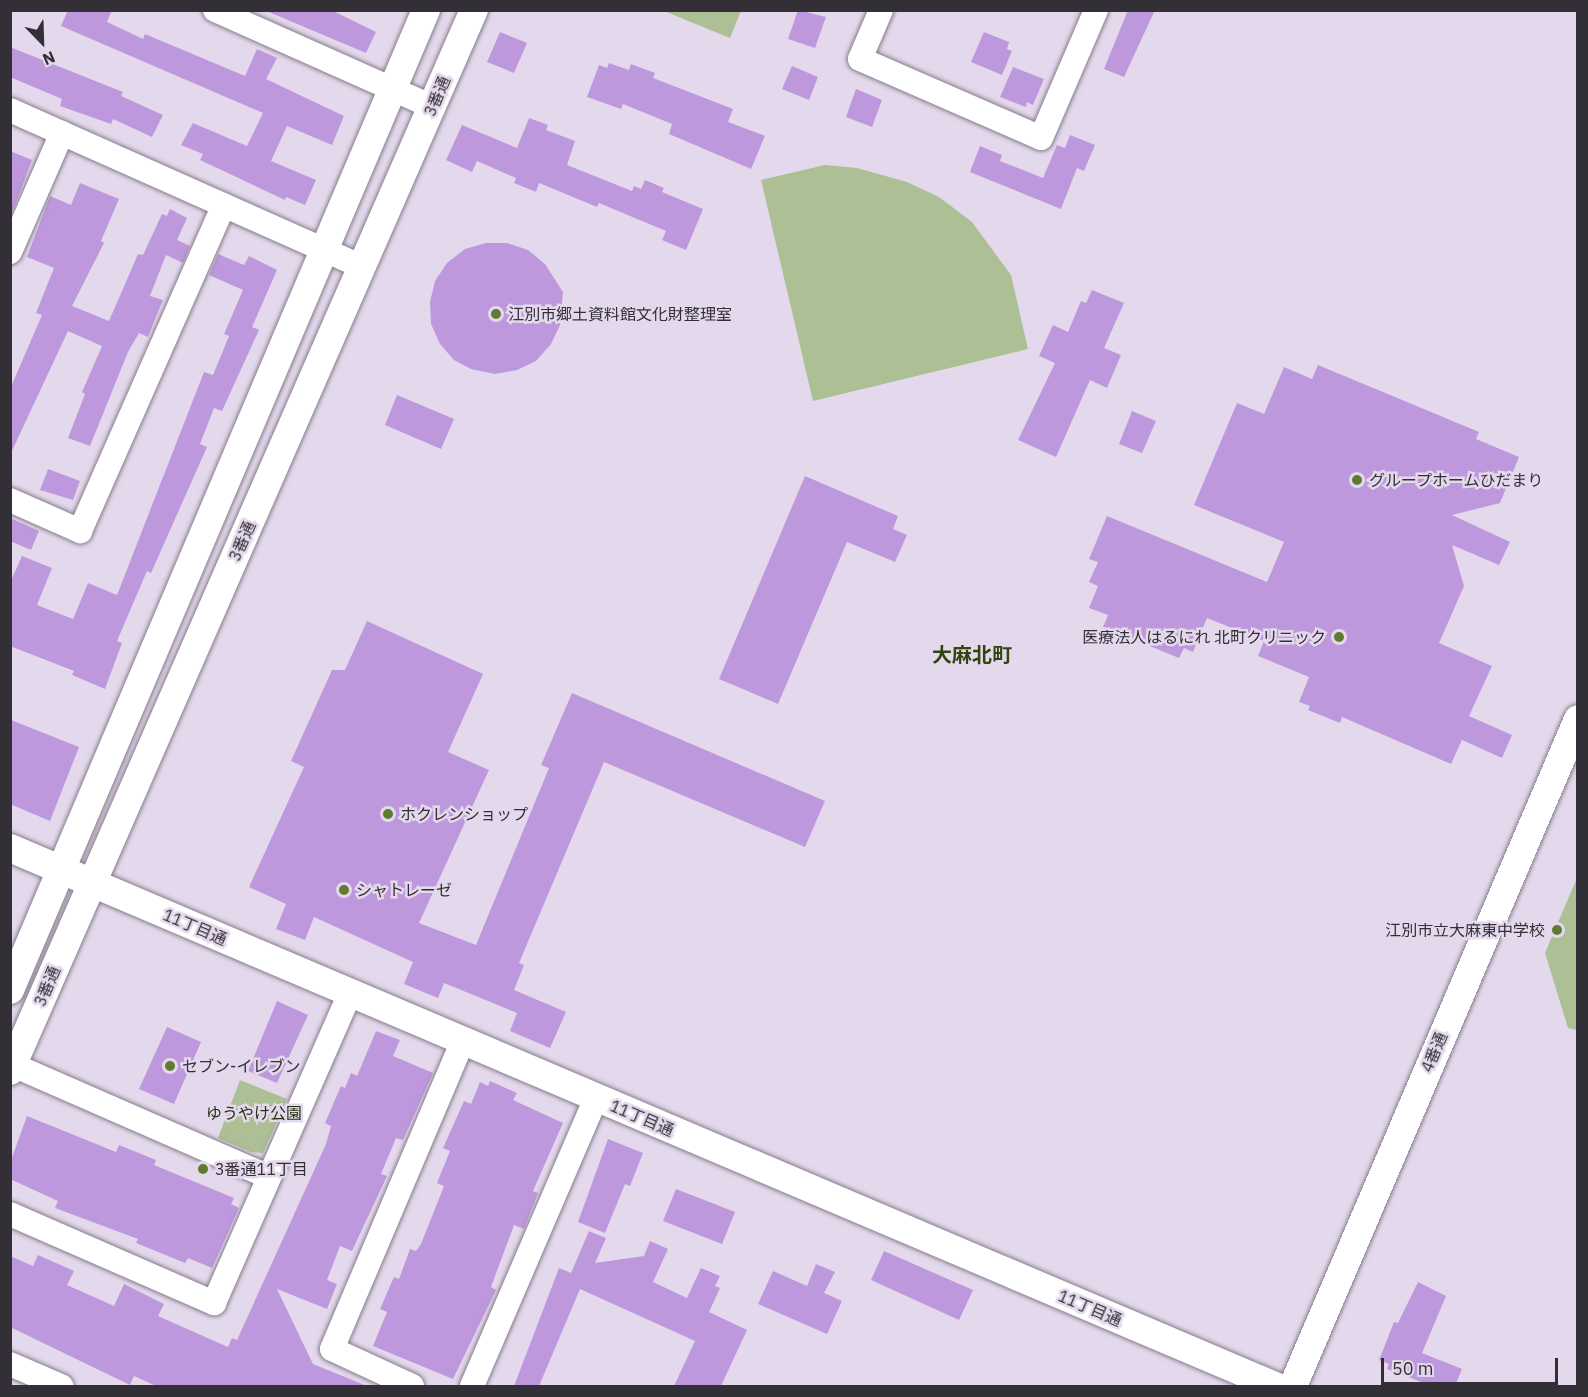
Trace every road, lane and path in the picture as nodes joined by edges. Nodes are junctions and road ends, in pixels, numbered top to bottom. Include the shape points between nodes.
1 (215, 10) edge
2 (426, 10) edge
3 (474, 10) edge
4 (881, 10) edge
5 (1096, 10) edge
6 (393, 90) junction
7 (433, 107) junction
8 (10, 110) edge
9 (63, 133) junction
10 (224, 205) junction
11 (325, 249) junction
12 (10, 252) edge
13 (363, 267) junction
14 (10, 500) edge
15 (1578, 719) edge
16 (10, 848) edge
17 (61, 870) junction
18 (91, 883) junction
19 (11, 985) edge
20 (350, 993) junction
21 (42, 997) junction
22 (463, 1041) junction
23 (12, 1068) edge
24 (596, 1098) junction
25 (269, 1177) junction
26 (10, 1214) edge
27 (10, 1364) edge
28 (61, 1386) edge
29 (412, 1386) edge
30 (472, 1386) edge
31 (1275, 1386) edge
32 (1293, 1386) edge

1 - 6 street
2 - 6 street, 3番通
3 - 7 street, 3番通
4 - 5 street via 860,60 1041,138
6 - 7 street
6 - 11 street, 3番通
7 - 13 street, 3番通
8 - 9 street
9 - 10 street
9 - 12 street
10 - 11 street
10 - 14 street via 80,531
11 - 13 street
11 - 17 street, 3番通
13 - 18 street, 3番通
15 - 32 street, 4番通
16 - 17 street, 11丁目通
17 - 18 street, 11丁目通
17 - 19 street, 3番通
18 - 20 street, 11丁目通
18 - 21 street, 3番通
19 - 21 street
20 - 22 street, 11丁目通
20 - 25 street
21 - 23 street, 3番通
22 - 24 street, 11丁目通
22 - 29 street via 332,1349
23 - 25 street
24 - 30 street
24 - 31 street, 11丁目通
25 - 26 street via 214,1303
27 - 28 street

